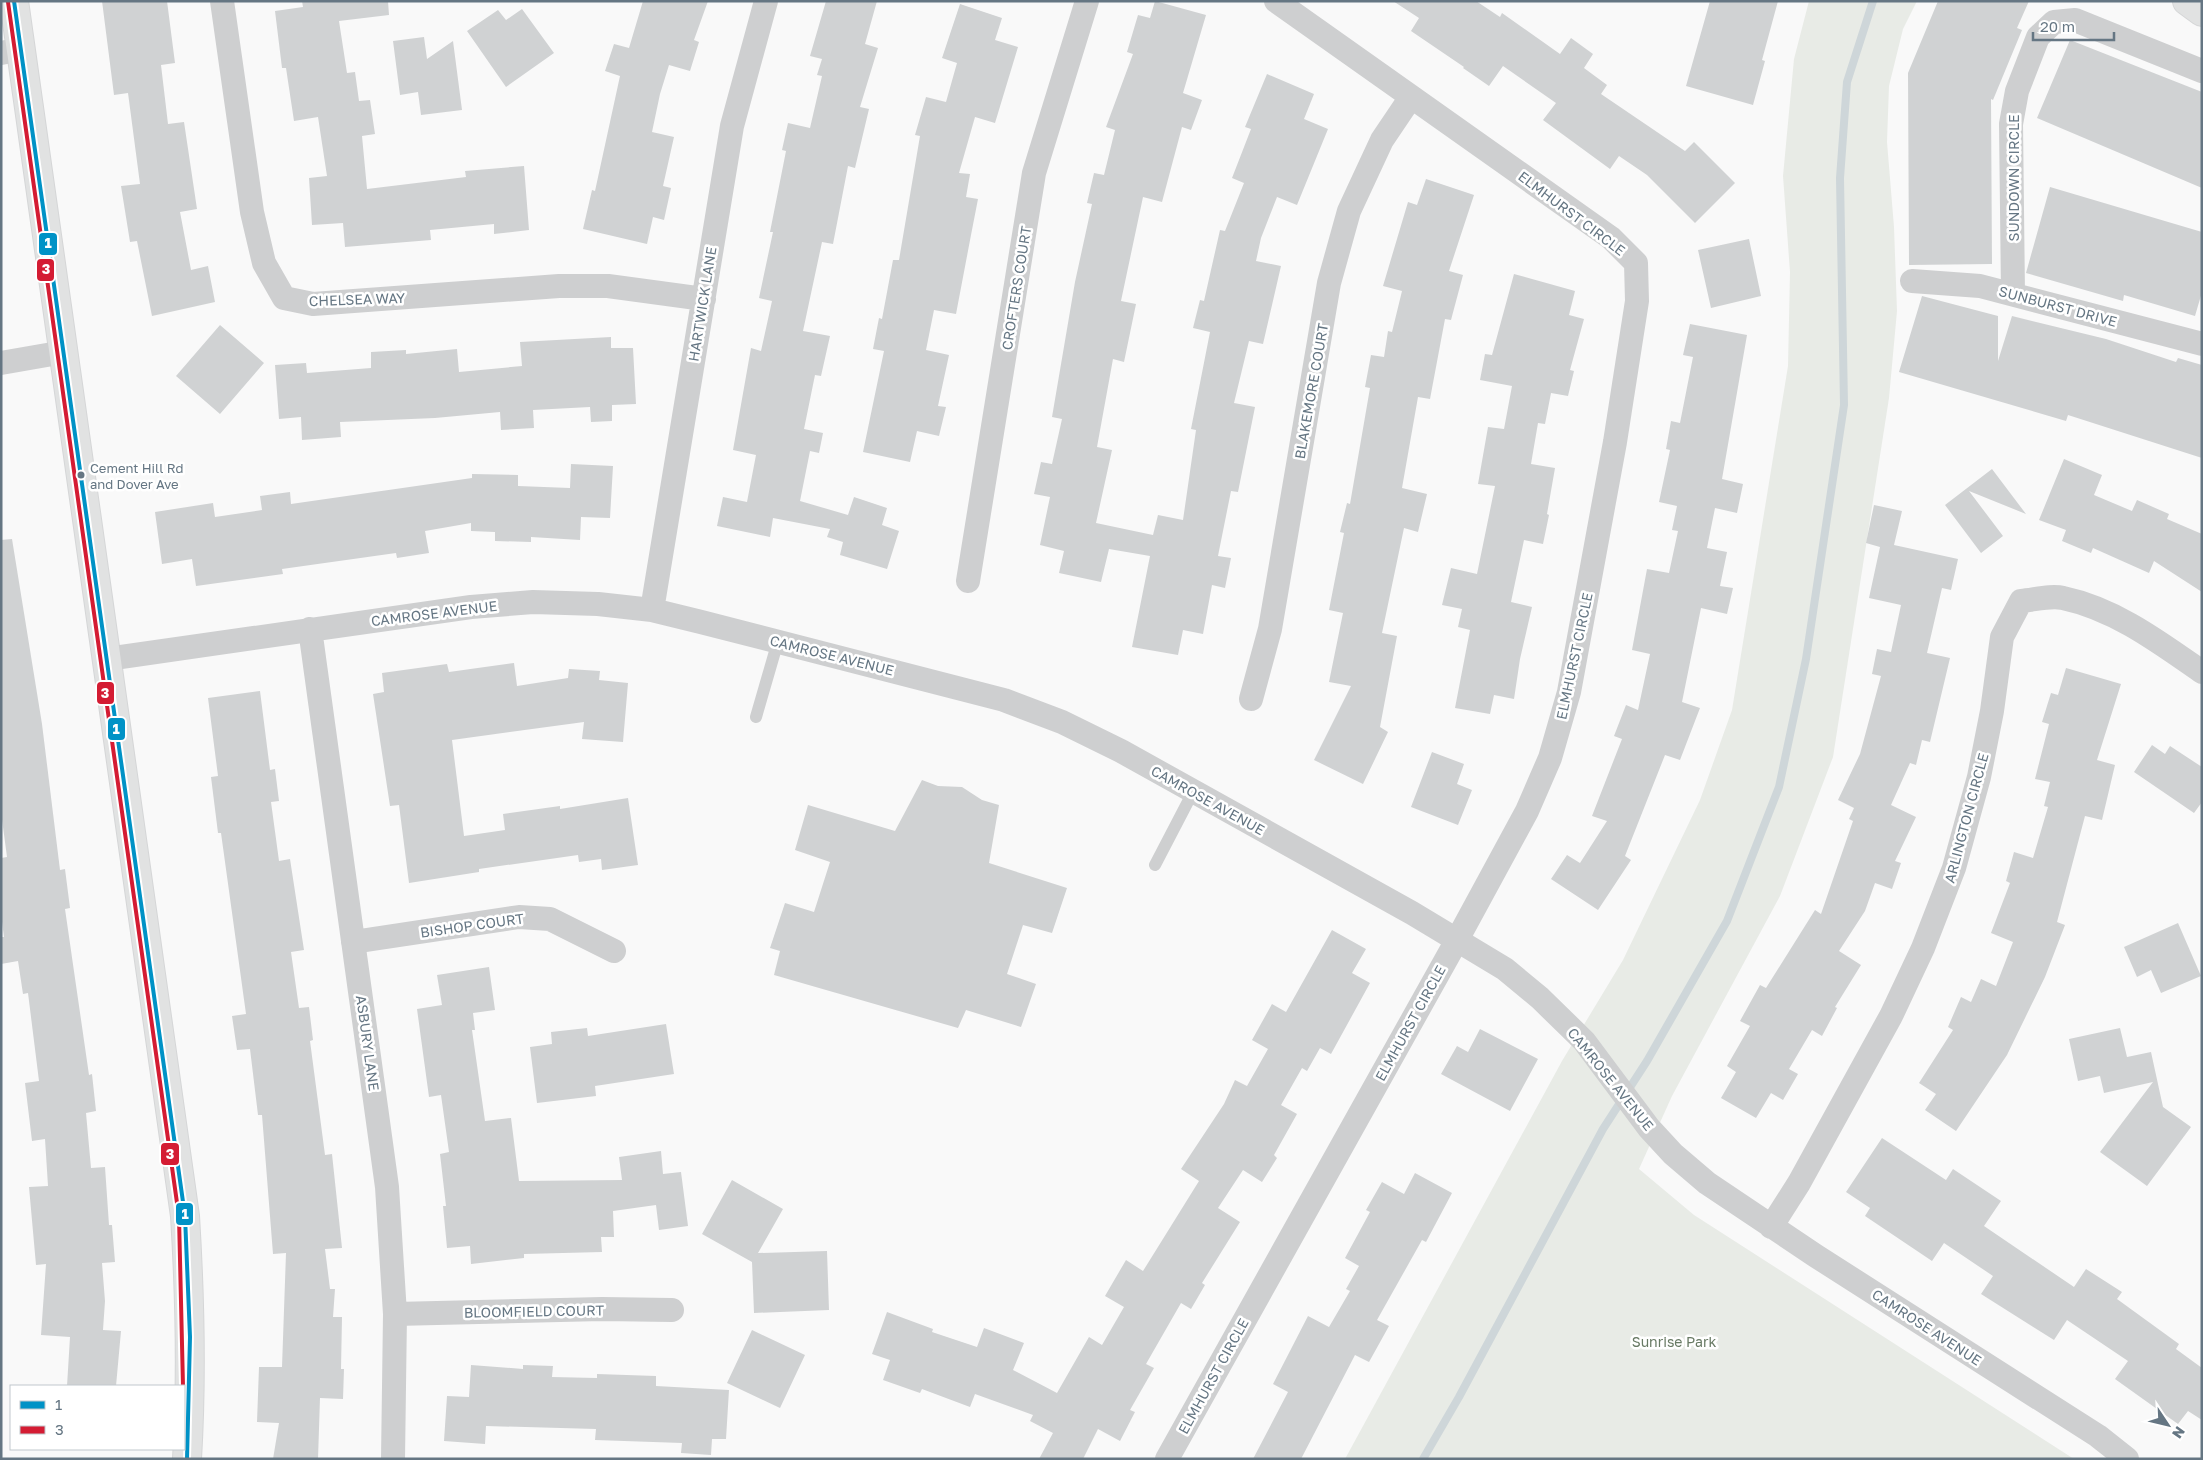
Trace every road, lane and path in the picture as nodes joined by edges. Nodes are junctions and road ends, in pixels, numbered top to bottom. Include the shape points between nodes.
1 (14, 1) edge
2 (222, 1) edge
3 (766, 1) edge
4 (1087, 1) edge
5 (1276, 1) edge
6 (2186, 1) edge
7 (2202, 12) edge
8 (11, 51) edge
9 (2202, 71) edge
10 (1411, 97) junction
11 (1912, 281) dead end
12 (2013, 294) junction
13 (704, 299) junction
14 (2202, 344) edge
15 (64, 352) junction
16 (1, 363) edge
17 (968, 580) dead end
18 (652, 610) junction
19 (310, 629) junction
20 (778, 641) junction
21 (107, 659) junction
22 (2202, 672) edge
23 (1251, 699) dead end
24 (756, 717) dead end
25 (1193, 792) junction
26 (1155, 865) dead end
27 (1457, 940) junction
28 (353, 942) junction
29 (614, 951) dead end
30 (1771, 1227) junction
31 (672, 1310) dead end
32 (395, 1314) junction
33 (187, 1459) edge
34 (392, 1459) edge
35 (1167, 1459) edge
36 (2127, 1459) edge

1 - 8 street
2 - 13 street, CHELSEA WAY via 252,212 264,263 284,298 312,304 559,286 608,286
3 - 13 street, HARTWICK LANE via 732,126
4 - 17 street, CROFTERS COURT via 1034,174
5 - 10 street, ELMHURST CIRCLE
6 - 7 street
8 - 15 street
9 - 12 street, SUNDOWN CIRCLE via 2074,20 2054,22 2038,38 2017,91 2011,124
10 - 23 street, BLAKEMORE COURT via 1382,140 1349,211 1332,274 1270,630
10 - 27 street, ELMHURST CIRCLE via 1611,238 1636,263 1637,301 1569,692 1550,758 1527,811
11 - 12 street, SUNBURST DRIVE via 1980,286
12 - 14 street, SUNBURST DRIVE
13 - 18 street, HARTWICK LANE
15 - 16 street
15 - 21 street
18 - 19 street, CAMROSE AVENUE via 533,602
18 - 20 street, CAMROSE AVENUE
19 - 21 street, CAMROSE AVENUE
19 - 28 street, ASBURY LANE
20 - 24 lane
20 - 25 street, CAMROSE AVENUE via 1004,700 1062,722
21 - 33 street via 185,1216 191,1391
22 - 30 street, ARLINGTON CIRCLE via 2148,634 2112,616 2062,598 2021,601 2002,637 1979,777 1954,868 1927,939 1891,1016 1799,1183
25 - 26 lane
25 - 27 street, CAMROSE AVENUE
27 - 30 street, CAMROSE AVENUE via 1505,969 1540,998 1584,1041 1649,1128 1673,1154 1707,1183
27 - 35 street, ELMHURST CIRCLE
28 - 29 street, BISHOP COURT via 519,917 550,919
28 - 32 street, ASBURY LANE via 387,1188
30 - 36 street, CAMROSE AVENUE via 2098,1436
31 - 32 street, BLOOMFIELD COURT
32 - 34 street, ASBURY LANE

